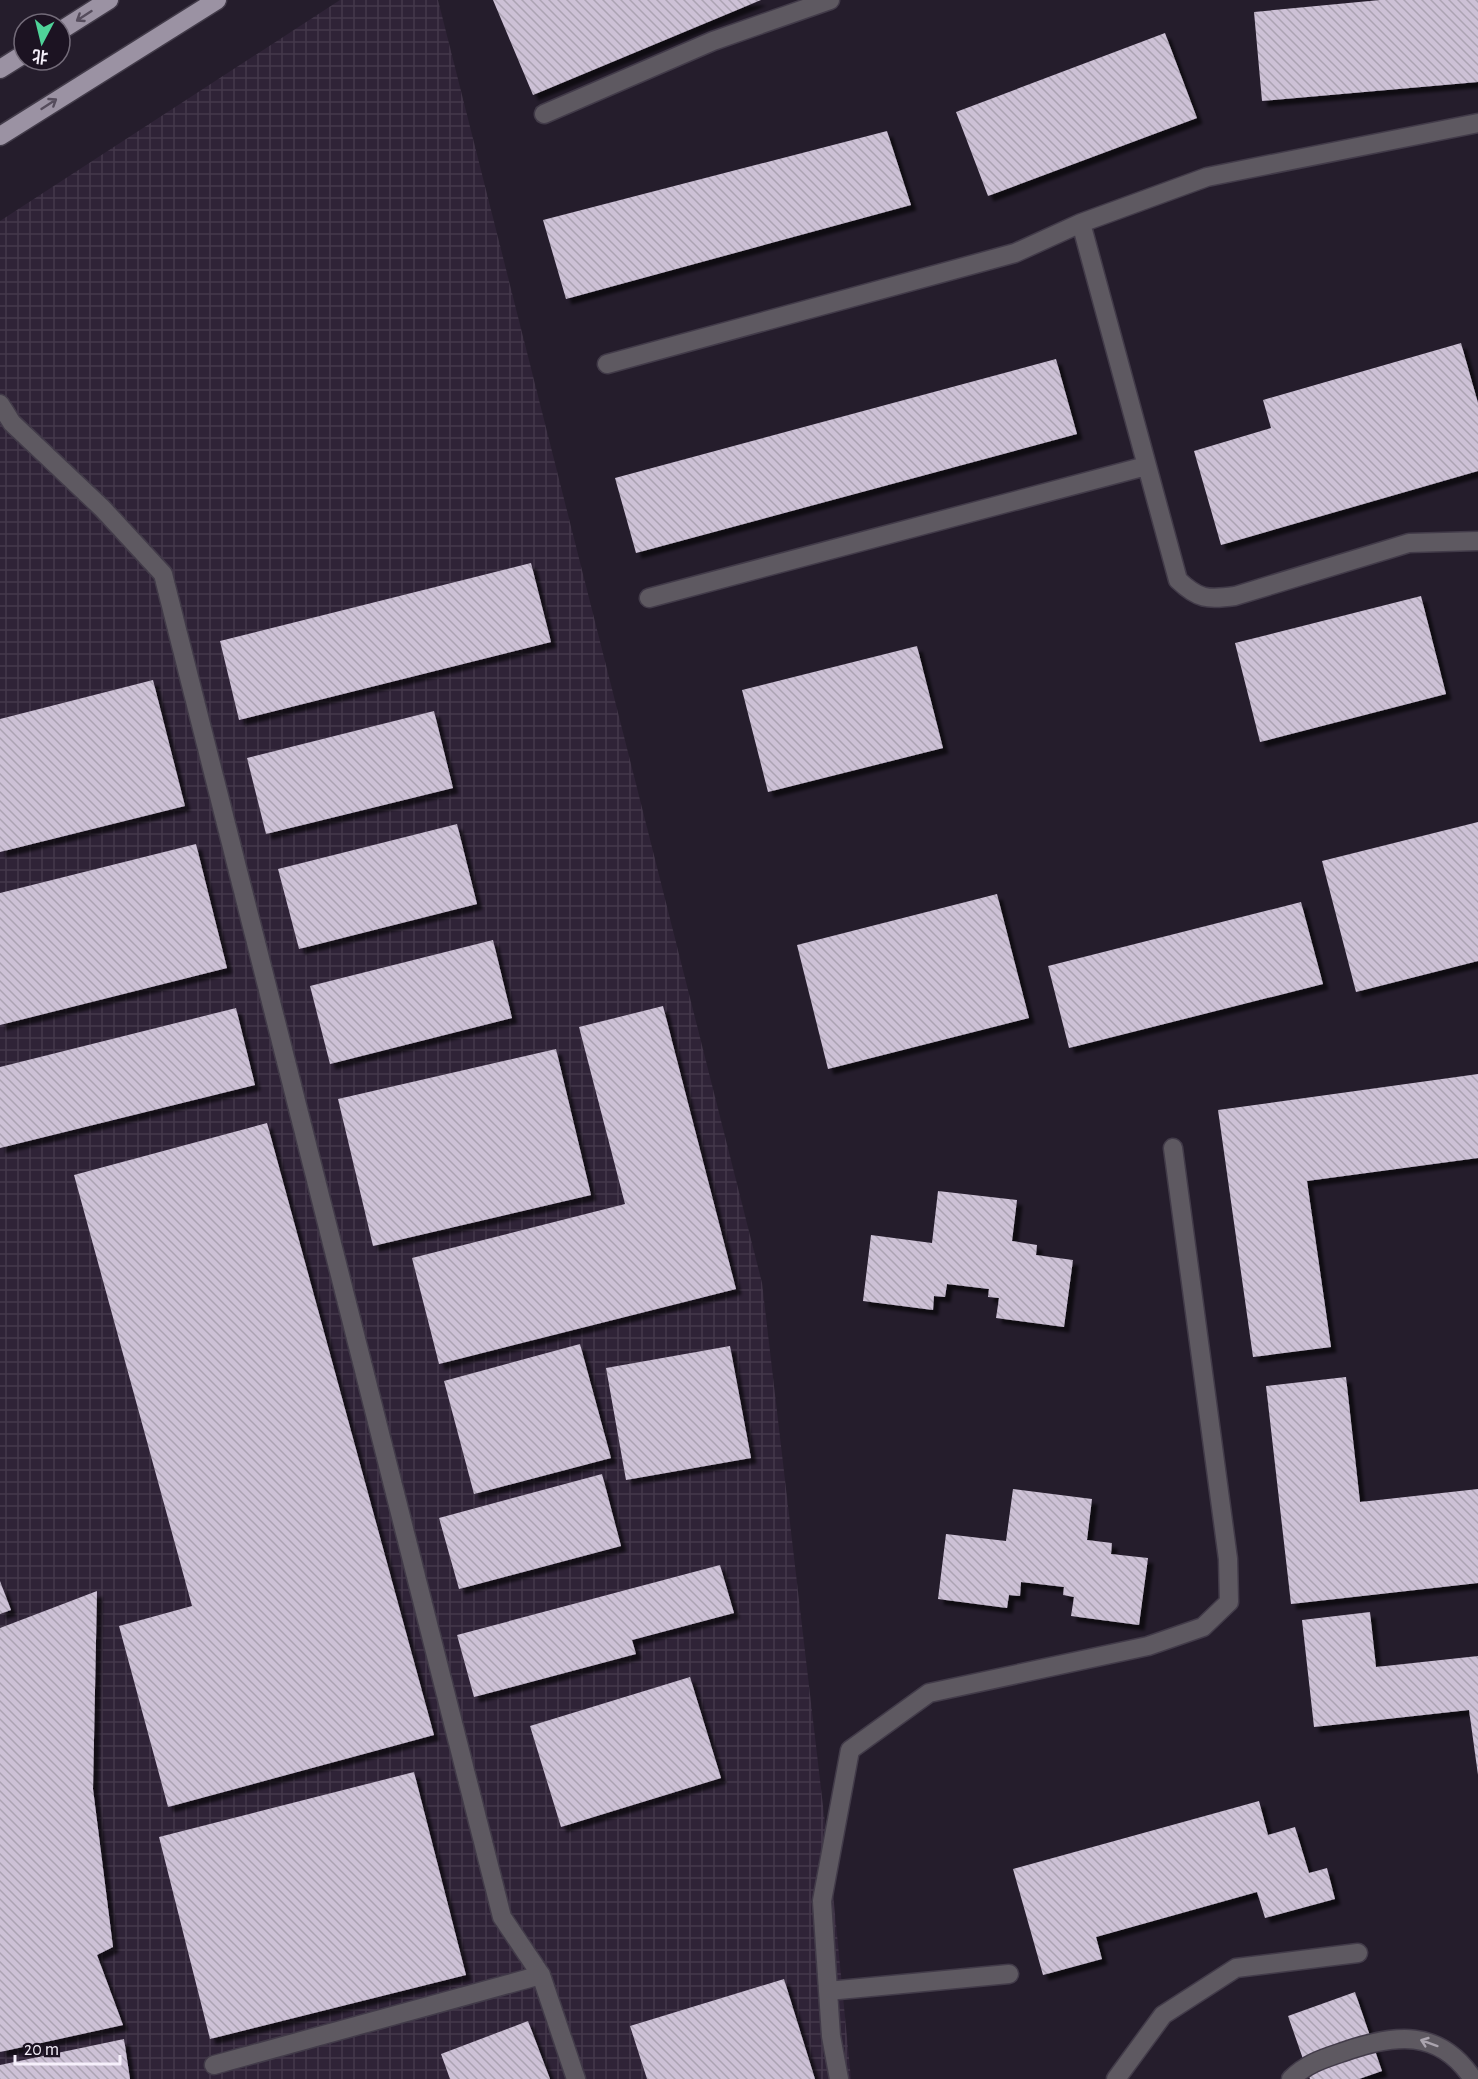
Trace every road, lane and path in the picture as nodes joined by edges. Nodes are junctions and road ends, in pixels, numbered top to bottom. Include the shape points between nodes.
1 (109, 0) edge
2 (217, 0) edge
3 (830, 0) edge
4 (72, 23) edge
5 (544, 114) dead end
6 (1478, 123) edge
7 (0, 136) edge
8 (1081, 223) junction
9 (608, 364) dead end
10 (0, 404) edge
11 (1146, 466) junction
12 (1478, 542) edge
13 (650, 598) dead end
14 (1173, 1148) dead end
15 (1358, 1953) dead end
16 (1009, 1974) dead end
17 (541, 1975) junction
18 (828, 1990) junction
19 (214, 2065) dead end
20 (576, 2079) edge
21 (839, 2079) edge
22 (1116, 2079) edge
23 (1291, 2079) edge
24 (1473, 2079) edge

1 -> 4 main road
7 -> 2 main road
3 - 5 street via 712,42
6 - 8 street via 1207,177
8 - 9 street via 1015,253
8 - 11 street
10 - 17 street via 12,423 102,508 163,574 502,1917
11 - 12 street via 1178,580 1193,594 1213,599 1235,596 1409,543
11 - 13 street
14 - 18 street via 1228,1559 1229,1602 1203,1627 1148,1646 929,1693 850,1750 822,1901
15 - 22 street via 1236,1968 1164,2015
16 - 18 street
17 - 19 street
17 - 20 street
18 - 21 street
24 -> 23 street via 1455,2057 1432,2043 1406,2037 1372,2042 1305,2065

